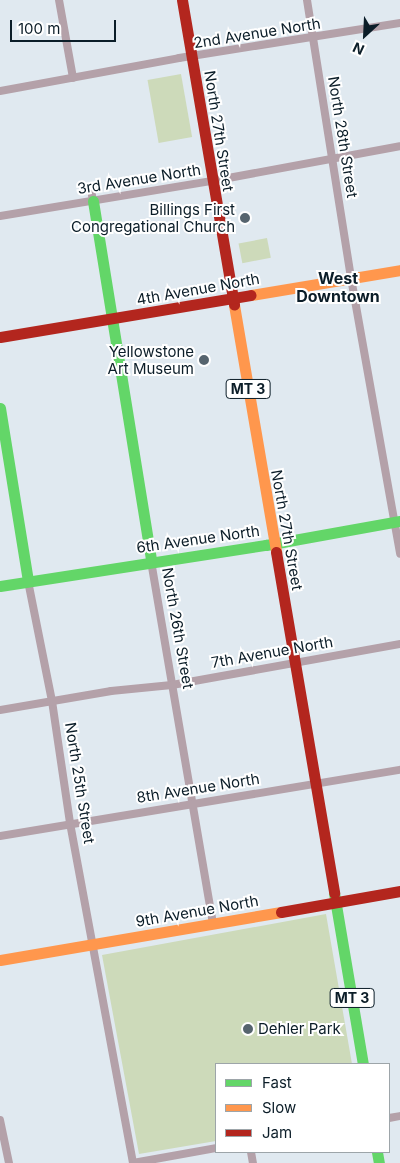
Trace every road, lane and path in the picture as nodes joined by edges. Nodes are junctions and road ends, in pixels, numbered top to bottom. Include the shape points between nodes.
1 (59, 0) edge
2 (182, 0) edge
3 (307, 0) edge
4 (400, 23) edge
5 (314, 38) junction
6 (192, 56) junction
7 (73, 78) junction
8 (0, 91) edge
9 (400, 146) edge
10 (332, 158) junction
11 (212, 181) junction
12 (91, 189) dead end
13 (93, 201) junction
14 (5, 215) edge
15 (400, 270) edge
16 (351, 278) junction
17 (232, 298) junction
18 (112, 319) junction
19 (0, 338) edge
20 (0, 408) edge
21 (397, 521) edge
22 (274, 544) junction
23 (400, 554) edge
24 (151, 561) junction
25 (28, 581) junction
26 (0, 586) edge
27 (400, 644) edge
28 (294, 662) junction
29 (172, 684) junction
30 (52, 701) junction
31 (0, 710) edge
32 (400, 770) edge
33 (316, 784) junction
34 (192, 803) junction
35 (70, 823) junction
36 (0, 836) edge
37 (400, 891) edge
38 (336, 902) junction
39 (213, 925) junction
40 (94, 945) junction
41 (0, 960) edge
42 (363, 1063) edge
43 (0, 1120) edge
44 (215, 1148) edge
45 (9, 1163) edge
46 (133, 1163) edge

1 - 7 street
2 - 6 main road, North 27th Street / MT 3
3 - 5 street, North 28th Street
4 - 5 street, 2nd Avenue North
5 - 6 street, 2nd Avenue North
5 - 10 street, North 28th Street
6 - 7 street, 2nd Avenue North
6 - 11 main road, North 27th Street / MT 3
7 - 8 street, 2nd Avenue North
9 - 10 street, 3rd Avenue North
10 - 11 street, 3rd Avenue North
10 - 16 street, North 28th Street
11 - 13 street, 3rd Avenue North
11 - 17 main road, North 27th Street / MT 3
12 - 13 street, North 26th Street
13 - 14 street, 3rd Avenue North
13 - 18 main road, North 26th Street
15 - 16 main road, 4th Avenue North
16 - 17 main road, 4th Avenue North
16 - 21 street, North 28th Street
17 - 18 main road, 4th Avenue North
17 - 22 main road, North 27th Street / MT 3
18 - 19 main road, 4th Avenue North
18 - 24 main road, North 26th Street
20 - 25 main road, North 25th Street
21 - 22 main road, 6th Avenue North
21 - 23 street, North 28th Street
22 - 24 main road, 6th Avenue North
22 - 28 main road, North 27th Street / MT 3
24 - 25 main road, 6th Avenue North
24 - 29 street, North 26th Street
25 - 26 main road, 6th Avenue North
25 - 30 street, North 25th Street
27 - 28 street, 7th Avenue North
28 - 29 street, 7th Avenue North
28 - 33 main road, North 27th Street / MT 3
29 - 30 street, 7th Avenue North
29 - 34 street, North 26th Street
30 - 31 street, 7th Avenue North
30 - 35 street, North 25th Street
32 - 33 street, 8th Avenue North
33 - 34 street, 8th Avenue North
33 - 38 main road, North 27th Street / MT 3
34 - 35 street, 8th Avenue North
34 - 39 street, North 26th Street
35 - 36 street, 8th Avenue North
35 - 40 street, North 25th Street
37 - 38 main road, 9th Avenue North
38 - 39 main road, 9th Avenue North
38 - 42 main road, North 27th Street / MT 3
39 - 40 main road, 9th Avenue North
40 - 41 main road, 9th Avenue North
40 - 46 street, North 25th Street
43 - 45 street
44 - 46 street

